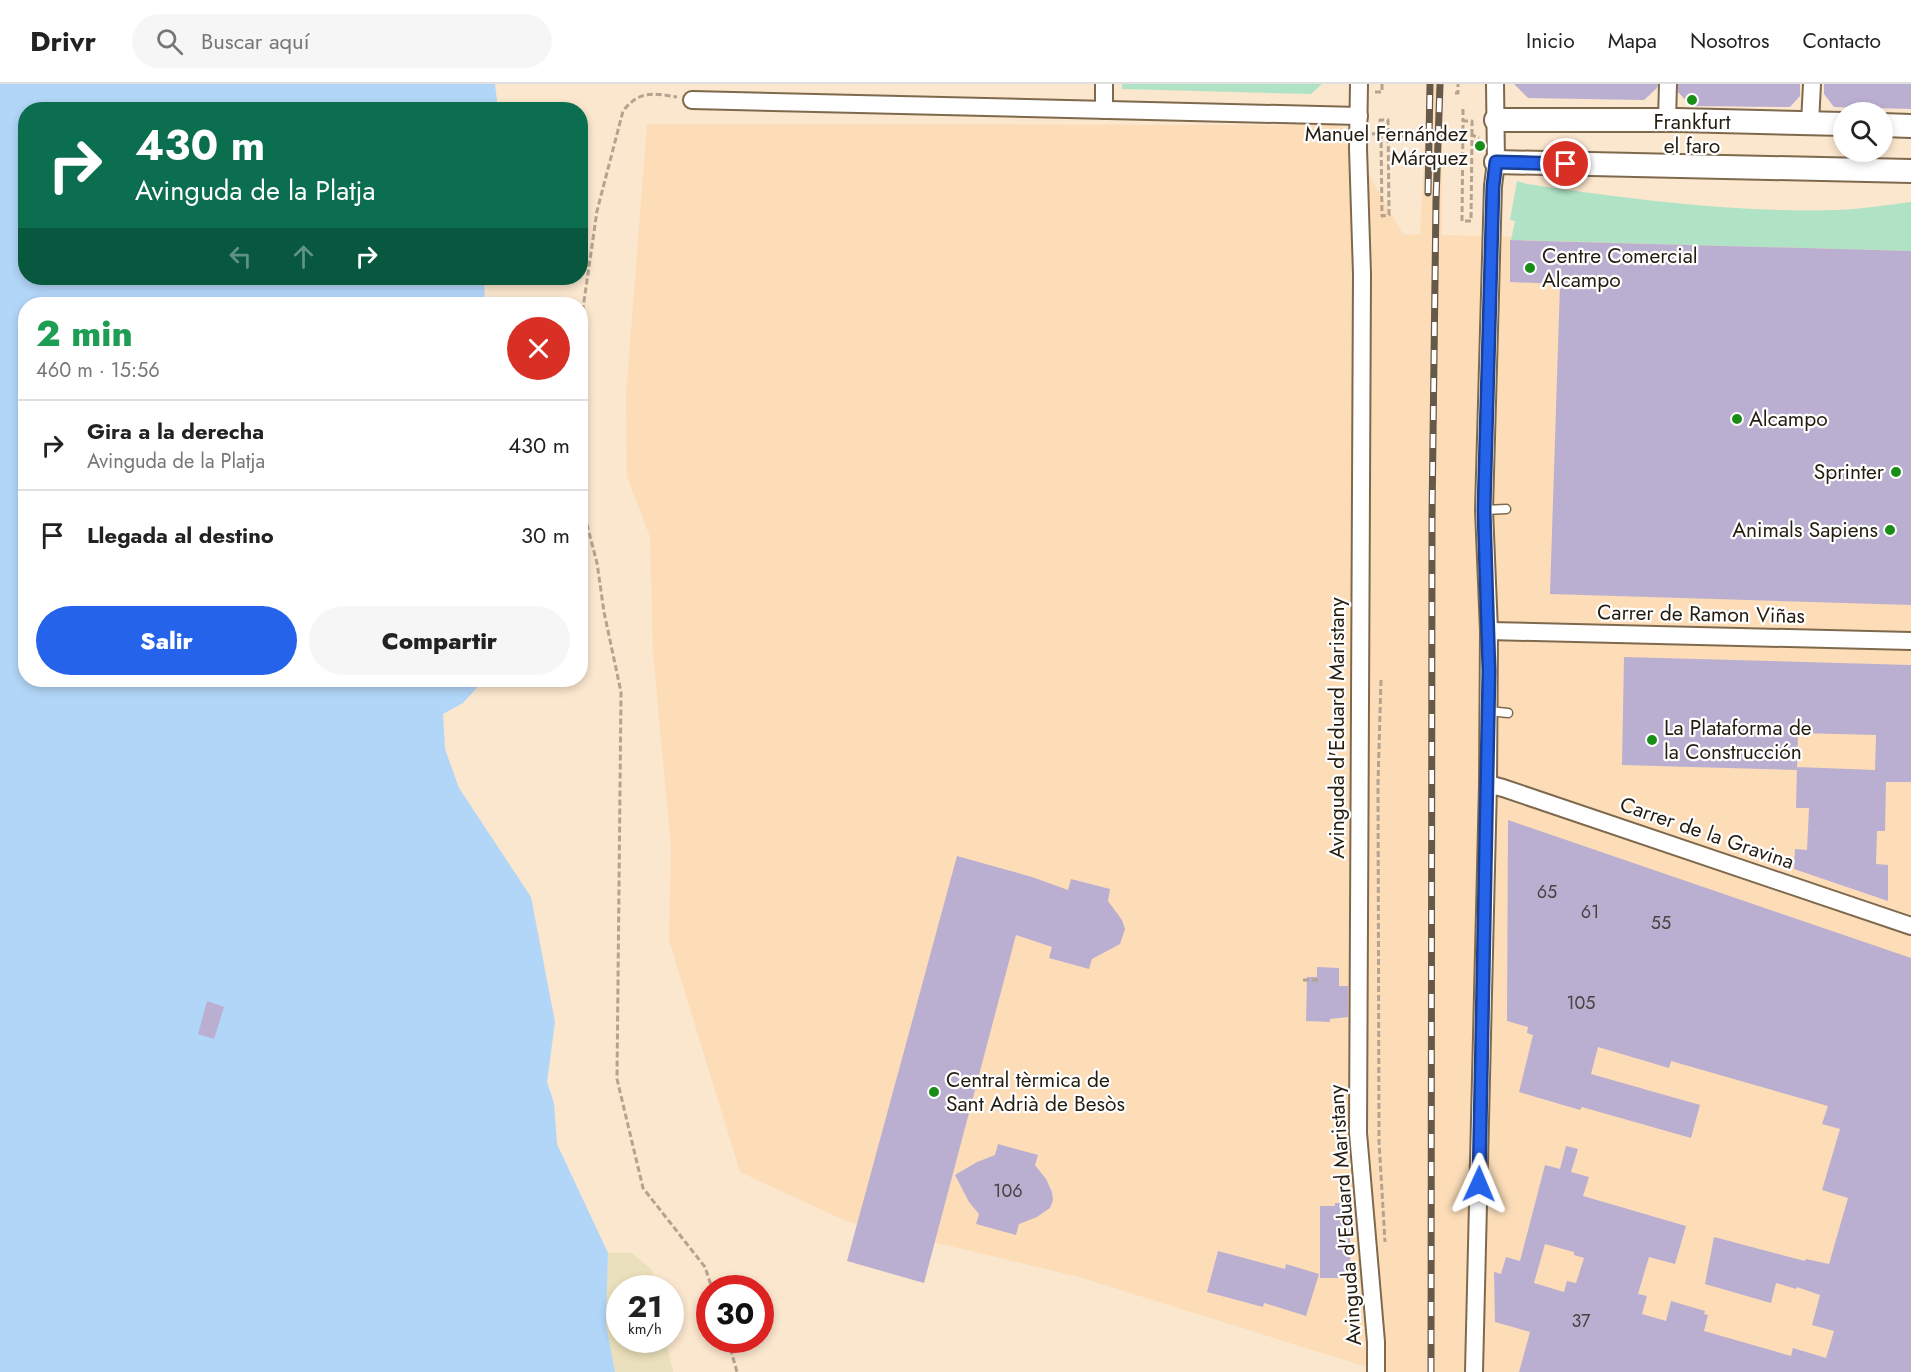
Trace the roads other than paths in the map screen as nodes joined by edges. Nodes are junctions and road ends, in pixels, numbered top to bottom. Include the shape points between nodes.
1 (1104, 84) edge
2 (1359, 84) edge
3 (1495, 84) edge
4 (1668, 84) edge
5 (1812, 84) edge
6 (692, 100) road end
7 (1104, 110) junction
8 (1359, 116) junction
9 (1496, 120) junction
10 (1667, 120) junction
11 (1810, 123) junction
12 (1833, 124) edge
13 (1893, 125) edge
14 (1911, 126) edge
15 (1496, 162) junction
16 (1911, 171) edge
17 (1506, 509) dead end
18 (1484, 510) junction
19 (1489, 631) junction
20 (1911, 641) edge
21 (1489, 711) junction
22 (1508, 712) dead end
23 (1488, 784) junction
24 (1911, 926) edge
25 (1376, 1372) edge
26 (1474, 1372) edge

1 - 7 street
2 - 8 street, Avinguda d'Eduard Maristany
3 - 9 street
4 - 10 street
5 - 11 street
6 - 7 street
7 - 8 street
8 - 25 street, Avinguda d'Eduard Maristany via 1362,286 1358,1133
9 - 10 street
9 - 15 street
10 - 11 street
11 - 12 street
13 - 14 street
15 - 16 street
15 - 18 street
17 - 18 lane
18 - 19 street
19 - 20 street, Carrer de Ramon Viñas
19 - 21 street
21 - 22 lane
21 - 23 street
23 - 24 street, Carrer de la Gravina
23 - 26 street

